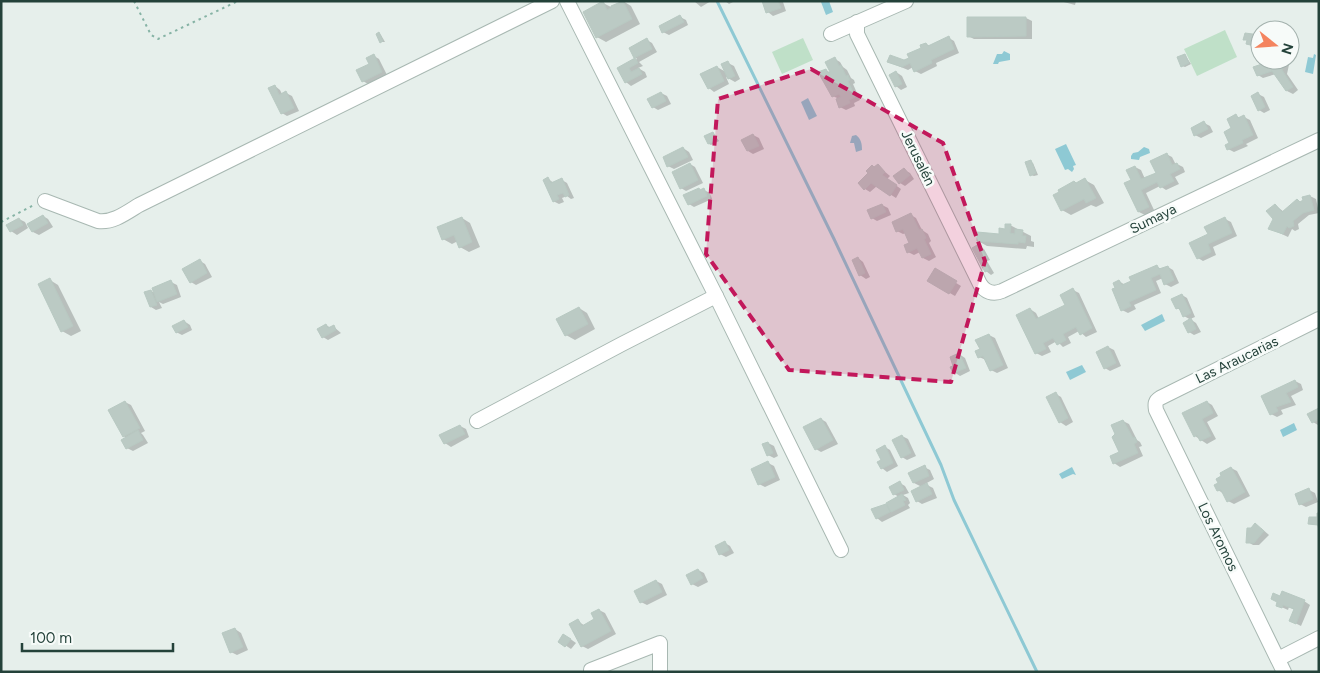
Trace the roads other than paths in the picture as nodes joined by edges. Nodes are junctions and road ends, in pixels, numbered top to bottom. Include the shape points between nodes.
1 (552, 1) edge
2 (567, 1) edge
3 (906, 1) edge
4 (858, 22) junction
5 (831, 34) dead end
6 (1319, 140) edge
7 (45, 201) road end
8 (987, 291) joint
9 (716, 296) junction
10 (1319, 319) edge
11 (1156, 402) joint
12 (477, 422) dead end
13 (841, 550) dead end
14 (1319, 638) edge
15 (1278, 659) junction
16 (592, 671) edge
17 (660, 672) edge
18 (1284, 672) edge

1 - 7 street via 112,220 98,221
2 - 9 street
3 - 4 street
4 - 5 street
4 - 8 street, Jerusalén via 857,34 980,284
6 - 8 street, Sumaya via 1002,291
9 - 12 street
9 - 13 street
10 - 11 street, Las Araucarias
11 - 15 street, Los Aromos via 1156,410
14 - 15 street
15 - 18 street, Los Aromos
16 - 17 street via 660,643

